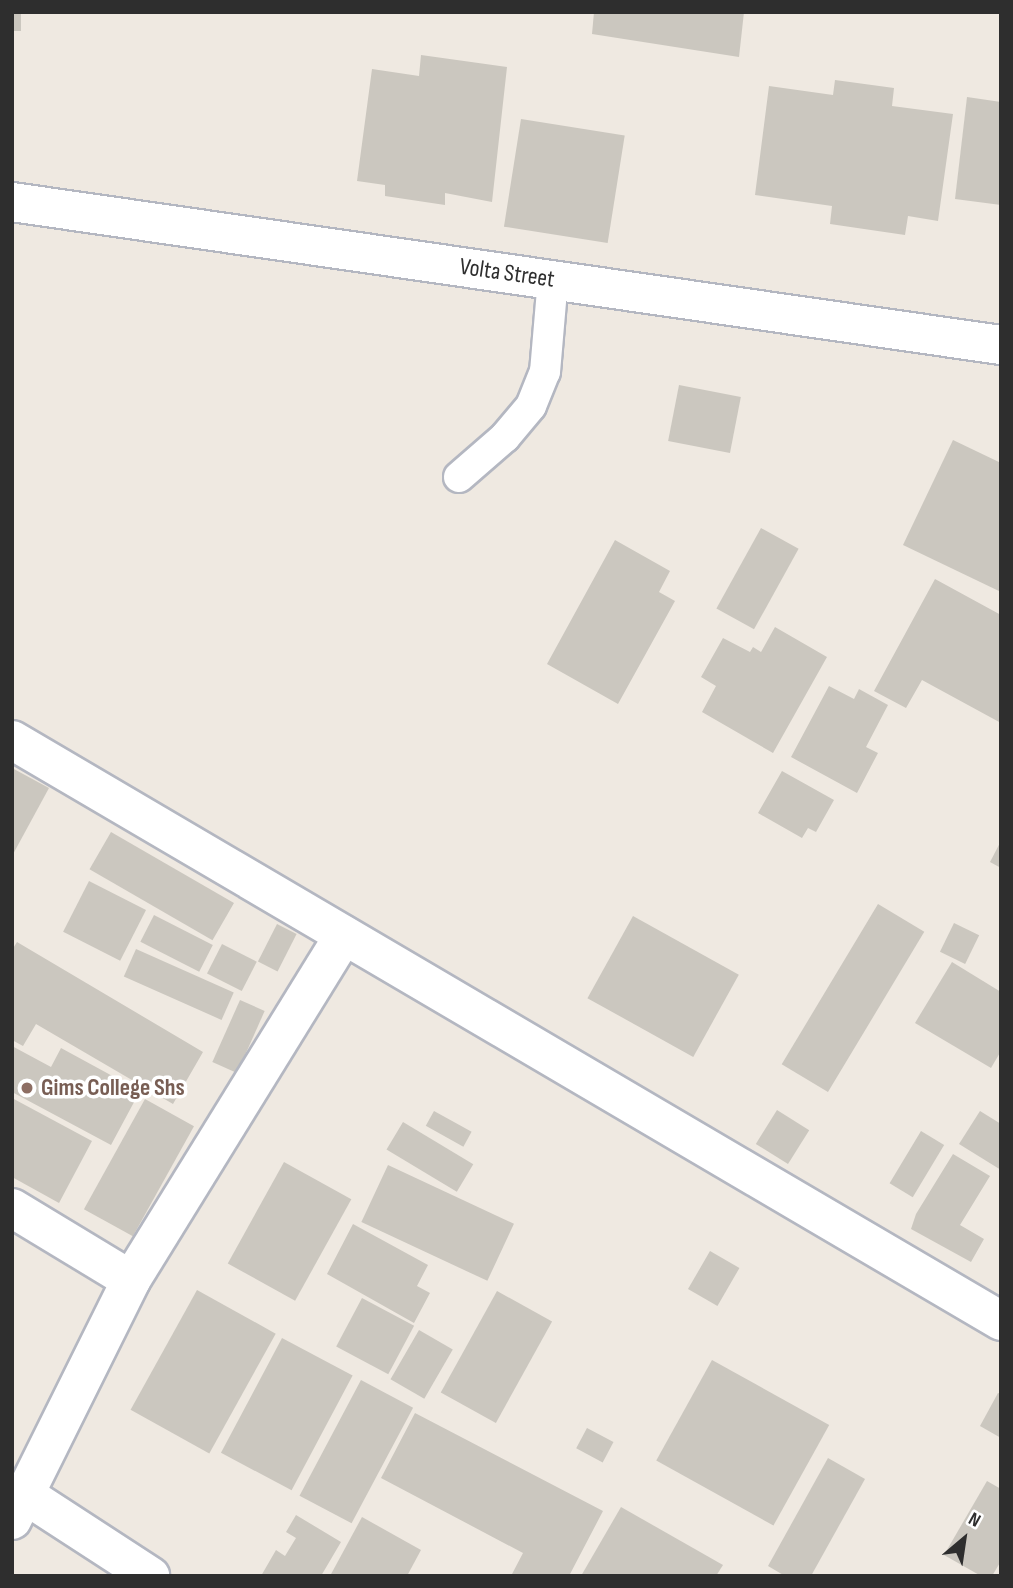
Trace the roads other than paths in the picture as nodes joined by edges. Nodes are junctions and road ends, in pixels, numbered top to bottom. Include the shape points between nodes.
1 (12, 202) edge
2 (553, 279) junction
3 (1001, 345) edge
4 (459, 477) dead end
5 (12, 740) edge
6 (344, 935) junction
7 (12, 1208) edge
8 (131, 1280) junction
9 (1001, 1321) edge
10 (19, 1508) edge
11 (150, 1576) edge

1 - 2 street, Volta Street
2 - 3 street, Volta Street
2 - 4 lane via 545,372 531,406 505,437
5 - 6 street
6 - 8 street
6 - 9 street
7 - 8 street
8 - 10 street
10 - 11 street

